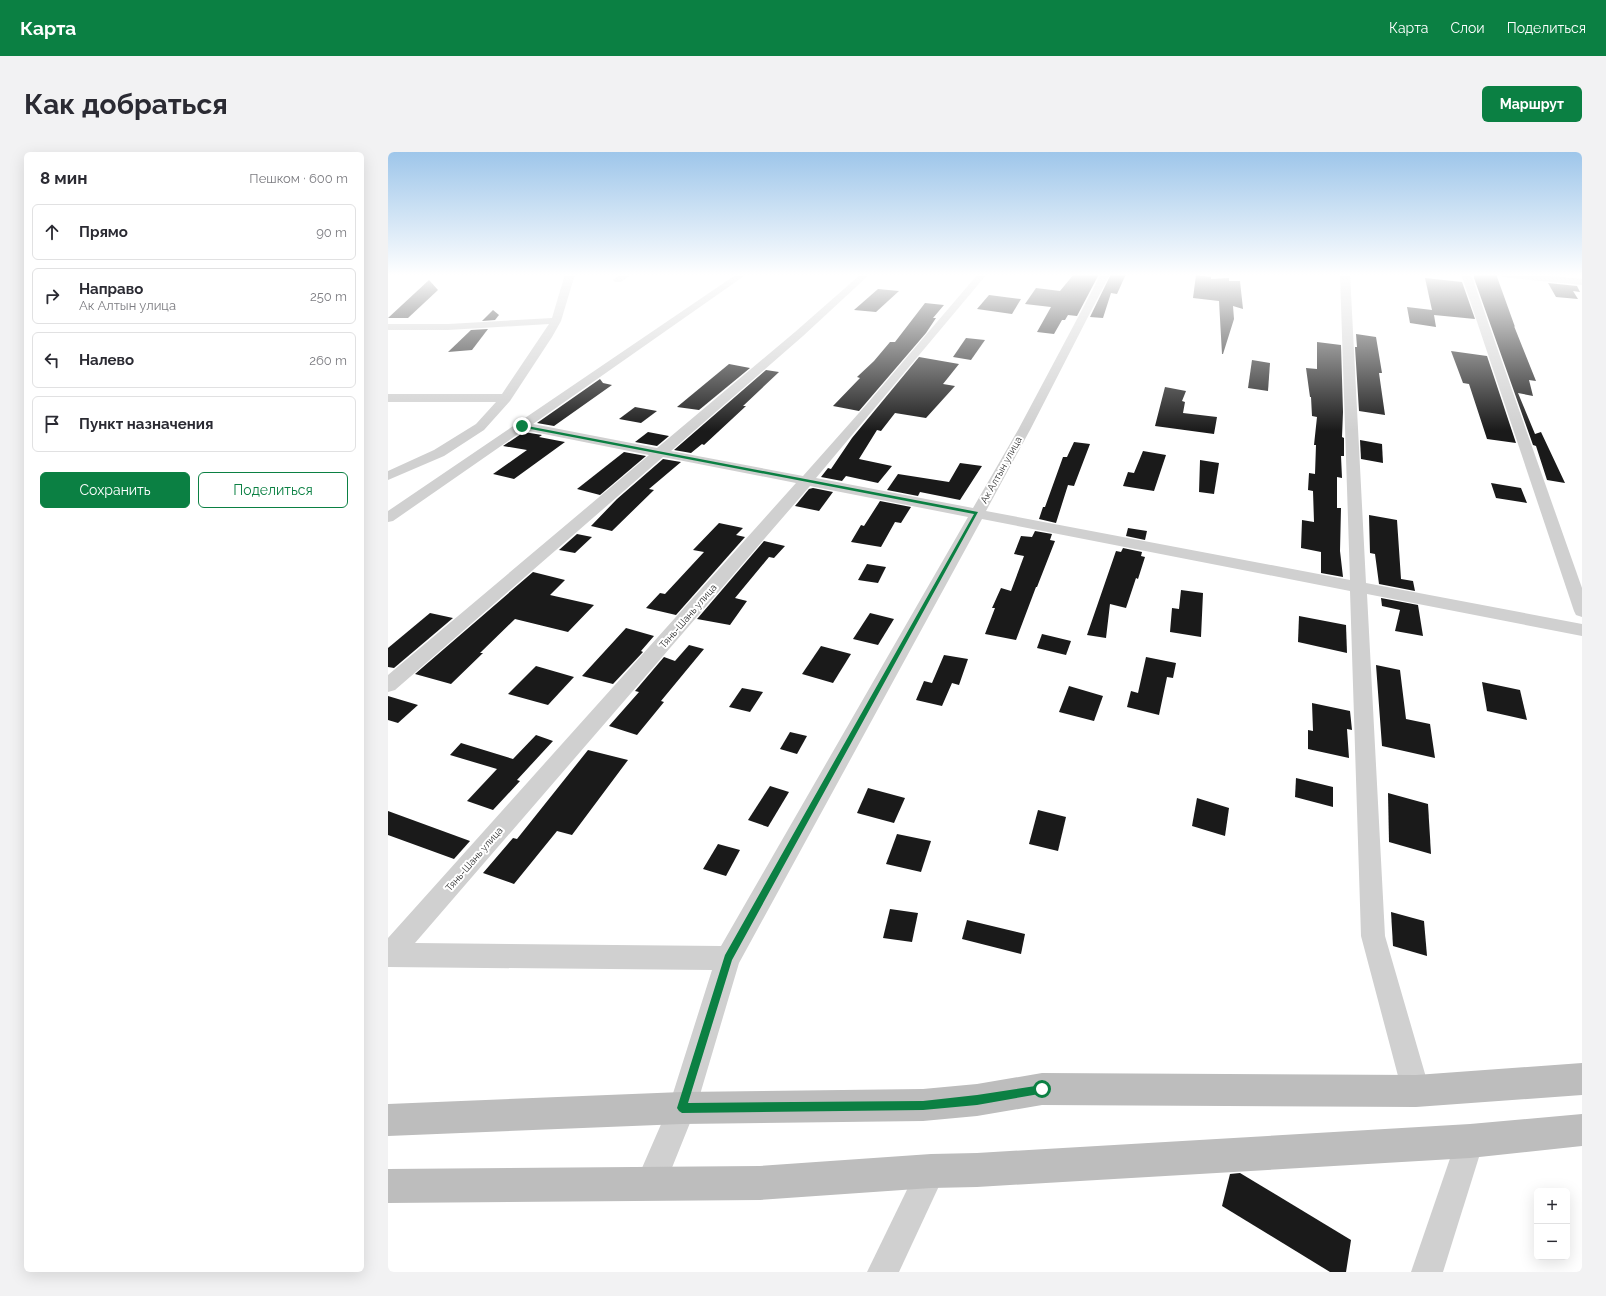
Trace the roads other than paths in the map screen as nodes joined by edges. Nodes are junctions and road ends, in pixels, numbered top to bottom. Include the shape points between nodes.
1 (461, 326) edge
2 (553, 326) edge
3 (667, 326) edge
4 (808, 326) edge
5 (938, 326) edge
6 (1079, 326) edge
7 (1347, 326) edge
8 (1483, 326) edge
9 (388, 327) edge
10 (388, 398) edge
11 (506, 398) junction
12 (522, 426) junction
13 (660, 452) junction
14 (452, 474) junction
15 (388, 478) edge
16 (807, 480) junction
17 (977, 513) junction
18 (388, 518) edge
19 (1359, 587) junction
20 (1582, 611) edge
21 (1582, 630) edge
22 (388, 685) edge
23 (388, 955) edge
24 (728, 958) junction
25 (1582, 1079) edge
26 (1416, 1091) junction
27 (682, 1108) junction
28 (388, 1120) edge
29 (1582, 1130) edge
30 (1470, 1141) junction
31 (931, 1171) junction
32 (650, 1184) junction
33 (388, 1186) edge
34 (883, 1272) edge
35 (1427, 1272) edge

1 - 9 street
2 - 11 street
3 - 12 street
4 - 13 street
5 - 16 street, Тянь-Шань улица
6 - 17 street, Ак Алтын улица
7 - 19 street
8 - 20 street
10 - 11 street
11 - 15 street via 480,427 439,453
12 - 13 street
12 - 14 street
13 - 16 street
13 - 22 street
14 - 15 street
14 - 18 street
16 - 17 street
16 - 23 street, Тянь-Шань улица
17 - 19 street
17 - 24 street, Ак Алтын улица
19 - 21 street
19 - 26 street via 1373,936
23 - 24 street
24 - 27 street, Ак Алтын улица
25 - 26 main road
26 - 27 main road via 1042,1089 977,1100 923,1105
27 - 28 main road
27 - 32 street, Ак Алтын улица
29 - 30 main road
30 - 31 main road
30 - 35 street
31 - 32 main road via 760,1183
31 - 34 street
32 - 33 main road

